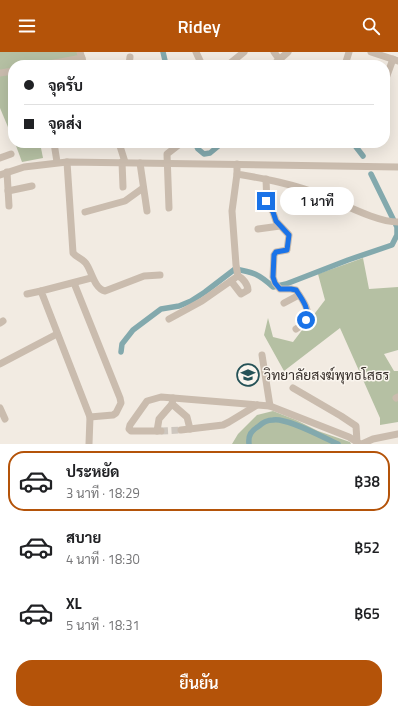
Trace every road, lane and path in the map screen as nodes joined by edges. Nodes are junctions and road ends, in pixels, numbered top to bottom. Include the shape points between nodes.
1 (244, 52) edge
2 (274, 52) edge
3 (288, 52) edge
4 (371, 52) edge
5 (130, 56) dead end
6 (82, 58) edge
7 (279, 59) joint
8 (71, 60) edge
9 (129, 60) edge
10 (234, 60) edge
11 (396, 60) edge
12 (390, 71) edge
13 (55, 148) edge
14 (120, 148) edge
15 (175, 148) edge
16 (11, 154) dead end
17 (0, 158) edge
18 (57, 162) junction
19 (67, 162) junction
20 (123, 162) junction
21 (140, 163) junction
22 (167, 163) junction
23 (236, 164) junction
24 (398, 167) edge
25 (7, 172) junction
26 (0, 174) edge
27 (238, 174) junction
28 (266, 179) junction
29 (32, 186) dead end
30 (123, 187) dead end
31 (144, 188) junction
32 (8, 191) junction
33 (9, 206) dead end
34 (169, 208) dead end
35 (147, 211) dead end
36 (85, 212) dead end
37 (395, 222) edge
38 (280, 226) junction
39 (258, 229) dead end
40 (237, 271) junction
41 (160, 276) dead end
42 (91, 278) dead end
43 (231, 281) junction
44 (74, 283) junction
45 (41, 291) junction
46 (27, 294) dead end
47 (299, 294) junction
48 (284, 303) dead end
49 (170, 319) dead end
50 (296, 329) dead end
51 (57, 334) junction
52 (262, 355) dead end
53 (0, 364) edge
54 (293, 388) dead end
55 (173, 401) junction
56 (257, 405) junction
57 (270, 406) junction
58 (0, 408) edge
59 (90, 417) junction
60 (5, 419) dead end
61 (190, 429) junction
62 (181, 430) tunnel mouth
63 (398, 434) edge
64 (360, 443) edge
65 (89, 444) edge

1 - 10 street
2 - 7 street
3 - 7 street
4 - 11 street
5 - 9 street
6 - 8 street
11 - 12 street
13 - 18 street
14 - 20 street
15 - 22 street via 167,154
16 - 17 street
18 - 19 street
18 - 25 street
19 - 20 street
19 - 41 street via 73,253 85,262 98,288 104,291 144,276
20 - 21 street
20 - 30 street
21 - 22 street
21 - 31 street
22 - 23 street
22 - 34 street
23 - 24 street
23 - 27 street
25 - 26 street
25 - 32 street
27 - 28 street
27 - 40 street via 232,211
28 - 37 street via 290,184 379,219
28 - 38 street via 267,204
29 - 32 street
31 - 35 street
31 - 36 street via 125,201
32 - 33 street
38 - 39 street
38 - 47 street via 289,235 288,248 274,255 273,277 281,290 294,289
40 - 43 street
40 - 43 street via 248,290 241,294
42 - 44 street
43 - 49 street
44 - 45 street
44 - 59 street via 121,402 116,414
45 - 46 street
45 - 51 street
47 - 48 street
47 - 50 street via 306,306 307,317
51 - 53 street
51 - 59 street
52 - 57 street
54 - 64 street via 356,426
55 - 55 street via 159,418 159,431 129,429 147,401 161,396
55 - 56 street
55 - 61 street via 187,417
56 - 57 street
56 - 61 street via 223,425
57 - 64 street
58 - 60 street
59 - 65 street
61 - 62 street
63 - 64 street

